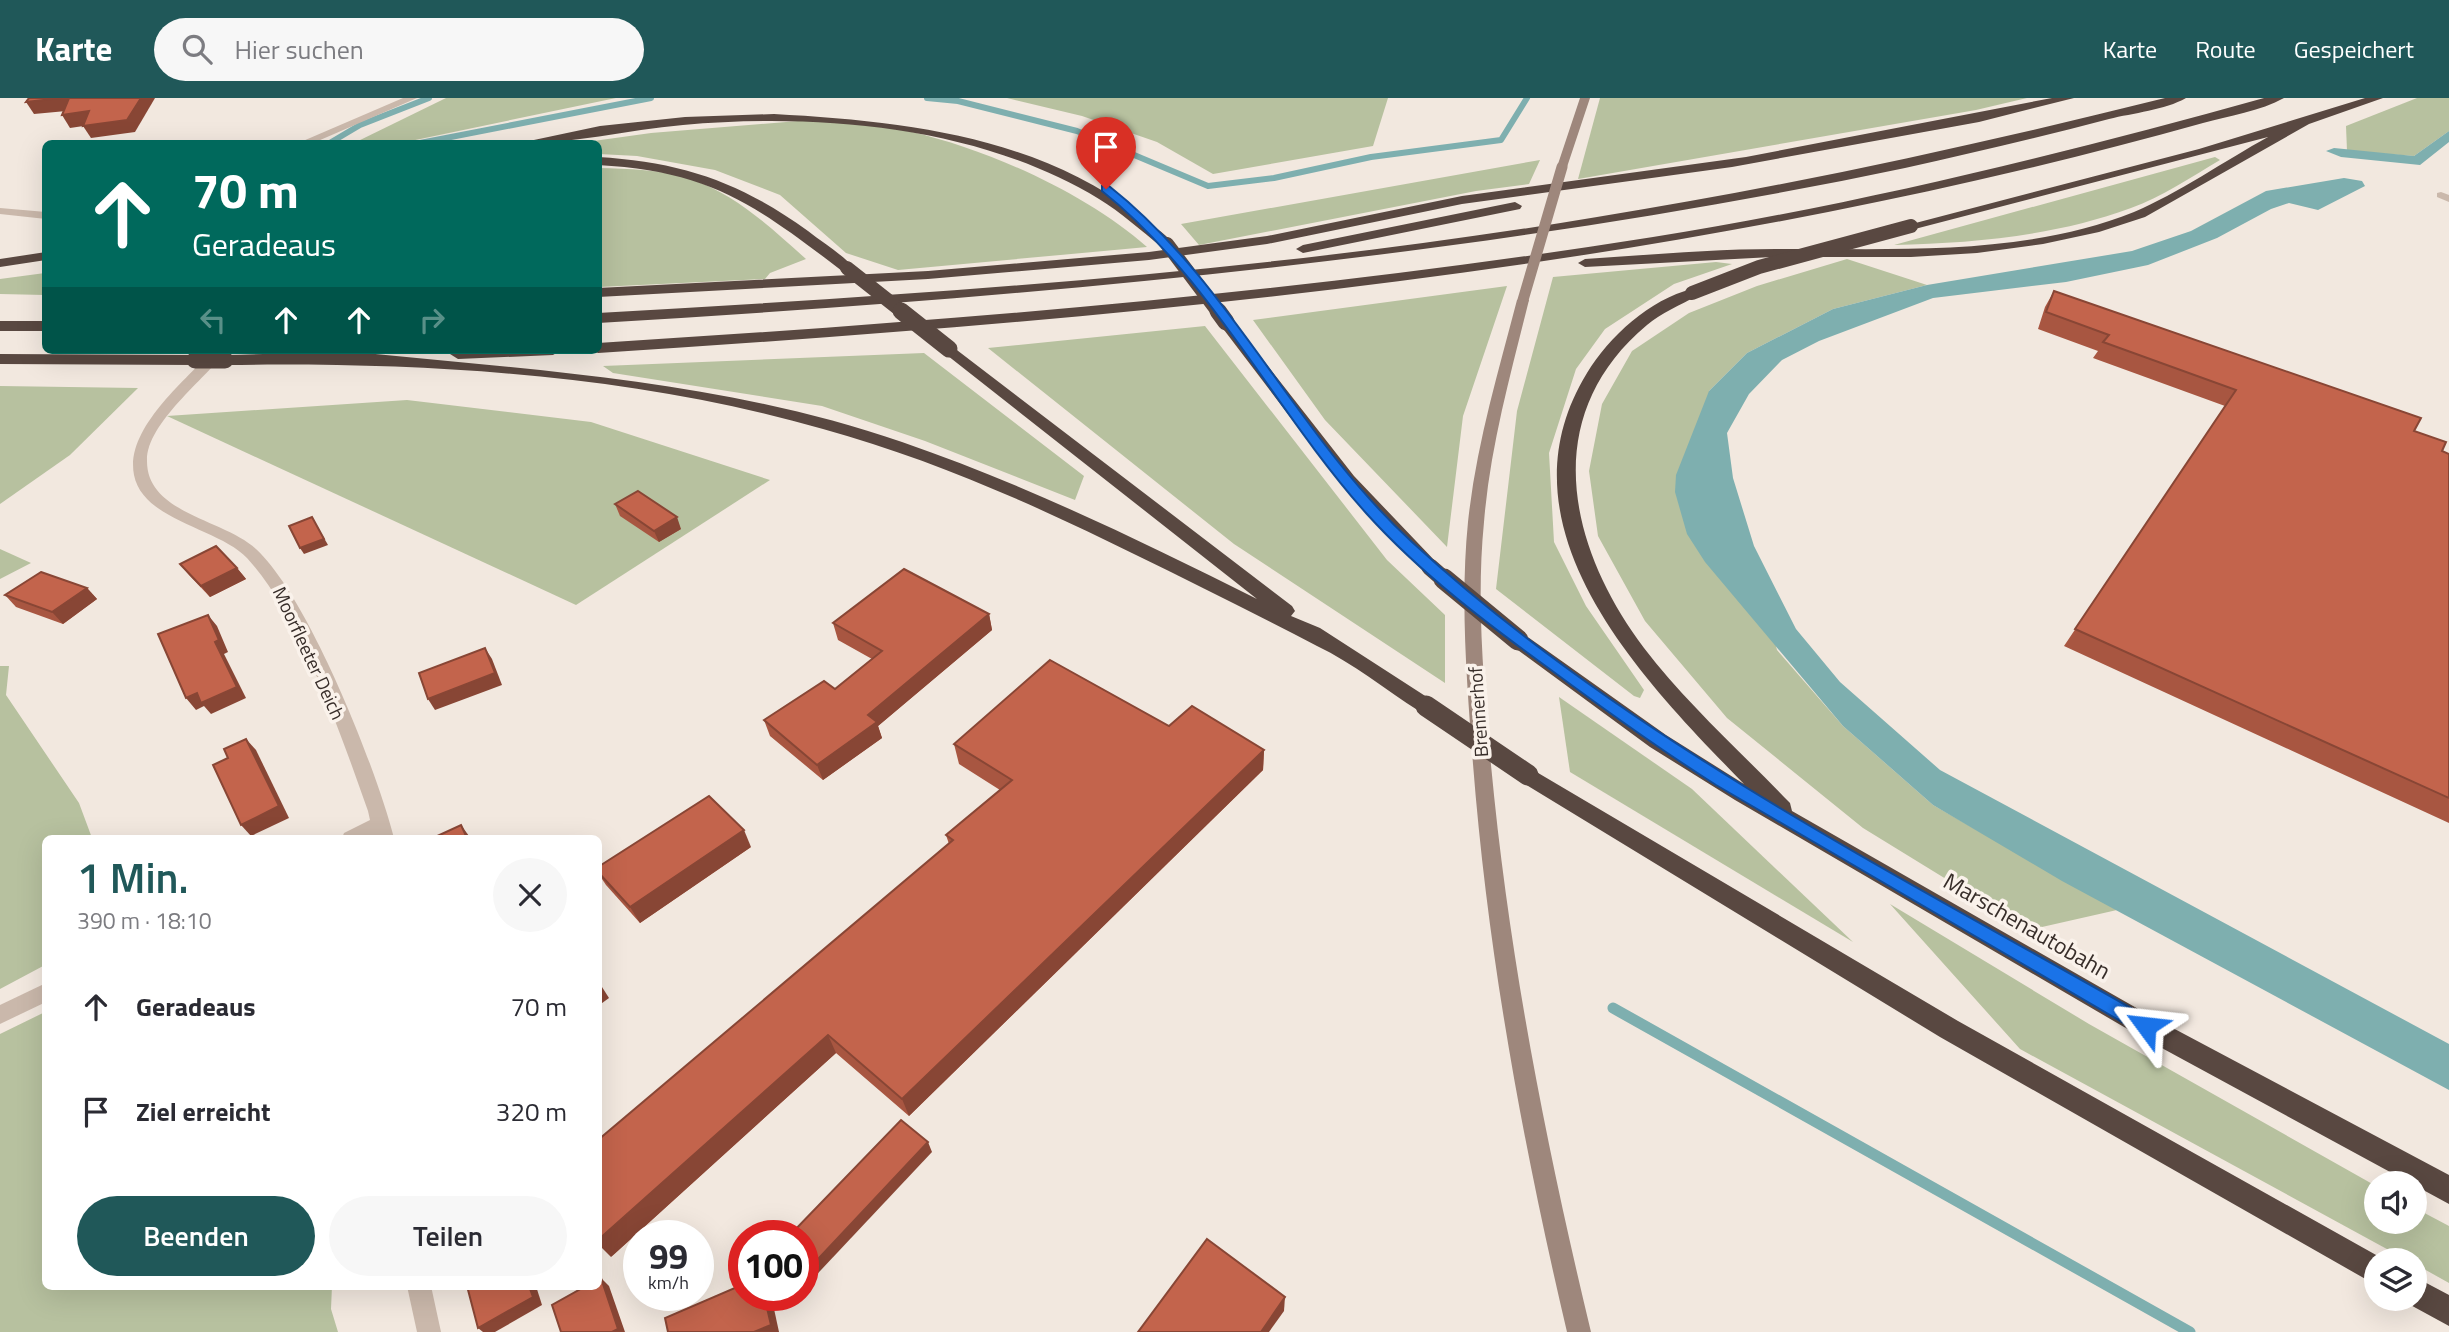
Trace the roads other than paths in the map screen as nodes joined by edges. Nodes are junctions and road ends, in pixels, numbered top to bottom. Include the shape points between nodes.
1 (412, 98) edge
2 (1585, 98) edge
3 (2068, 98) edge
4 (2180, 98) edge
5 (2278, 98) edge
6 (2377, 98) edge
7 (2304, 122) junction
8 (311, 140) edge
9 (542, 140) edge
10 (1744, 160) junction
11 (602, 161) edge
12 (0, 211) edge
13 (42, 216) edge
14 (42, 257) edge
15 (0, 263) edge
16 (1436, 273) junction
17 (1157, 279) junction
18 (602, 293) edge
19 (602, 318) edge
20 (0, 326) edge
21 (42, 326) edge
22 (602, 348) edge
23 (452, 354) edge
24 (222, 355) edge
25 (352, 358) junction
26 (0, 359) edge
27 (1322, 640) junction
28 (1801, 828) junction
29 (384, 831) edge
30 (365, 835) edge
31 (42, 994) edge
32 (0, 1015) edge
33 (2449, 1190) edge
34 (2364, 1264) edge
35 (420, 1290) edge
36 (2427, 1299) edge
37 (2449, 1311) edge
38 (429, 1332) edge
39 (1579, 1332) edge

1 - 8 street
2 - 39 street, Brennerhof, bridge via 1498,398 1476,520 1472,585 1486,827 1506,972 1536,1142
3 - 10 highway
4 - 17 highway via 1875,173 1693,207 1490,238
5 - 16 highway via 2130,141 1904,194 1726,228
6 - 7 highway
7 - 16 highway via 2140,214 2043,240 1937,252 1696,256
7 - 28 highway, bridge via 1759,267 1692,293 1642,322 1598,368 1578,401 1564,464 1566,509 1582,558 1636,652 1676,700
9 - 28 highway, bridge via 706,115 835,113 982,136 1088,177 1126,203 1167,244 1331,464 1430,567 1518,640 1658,741
10 - 17 highway
10 - 18 highway via 1462,200 1267,240 1149,256 928,275
11 - 27 highway, bridge via 681,170 732,187 779,216
12 - 13 street
14 - 15 highway
16 - 22 highway via 1022,320
17 - 19 highway via 842,305
20 - 21 highway
23 - 25 highway
24 - 25 highway
24 - 26 highway, bridge via 195,360
24 - 29 street, Moorfleeter Deich via 147,432 139,448 143,485 159,502 249,551 272,575 314,658
25 - 27 highway via 490,368 665,392 745,406 892,444 1029,497
27 - 34 highway, bridge via 1654,855 2114,1125
28 - 33 highway, Marschenautobahn via 2146,1026
29 - 30 street
31 - 32 street
35 - 38 street
36 - 37 highway

